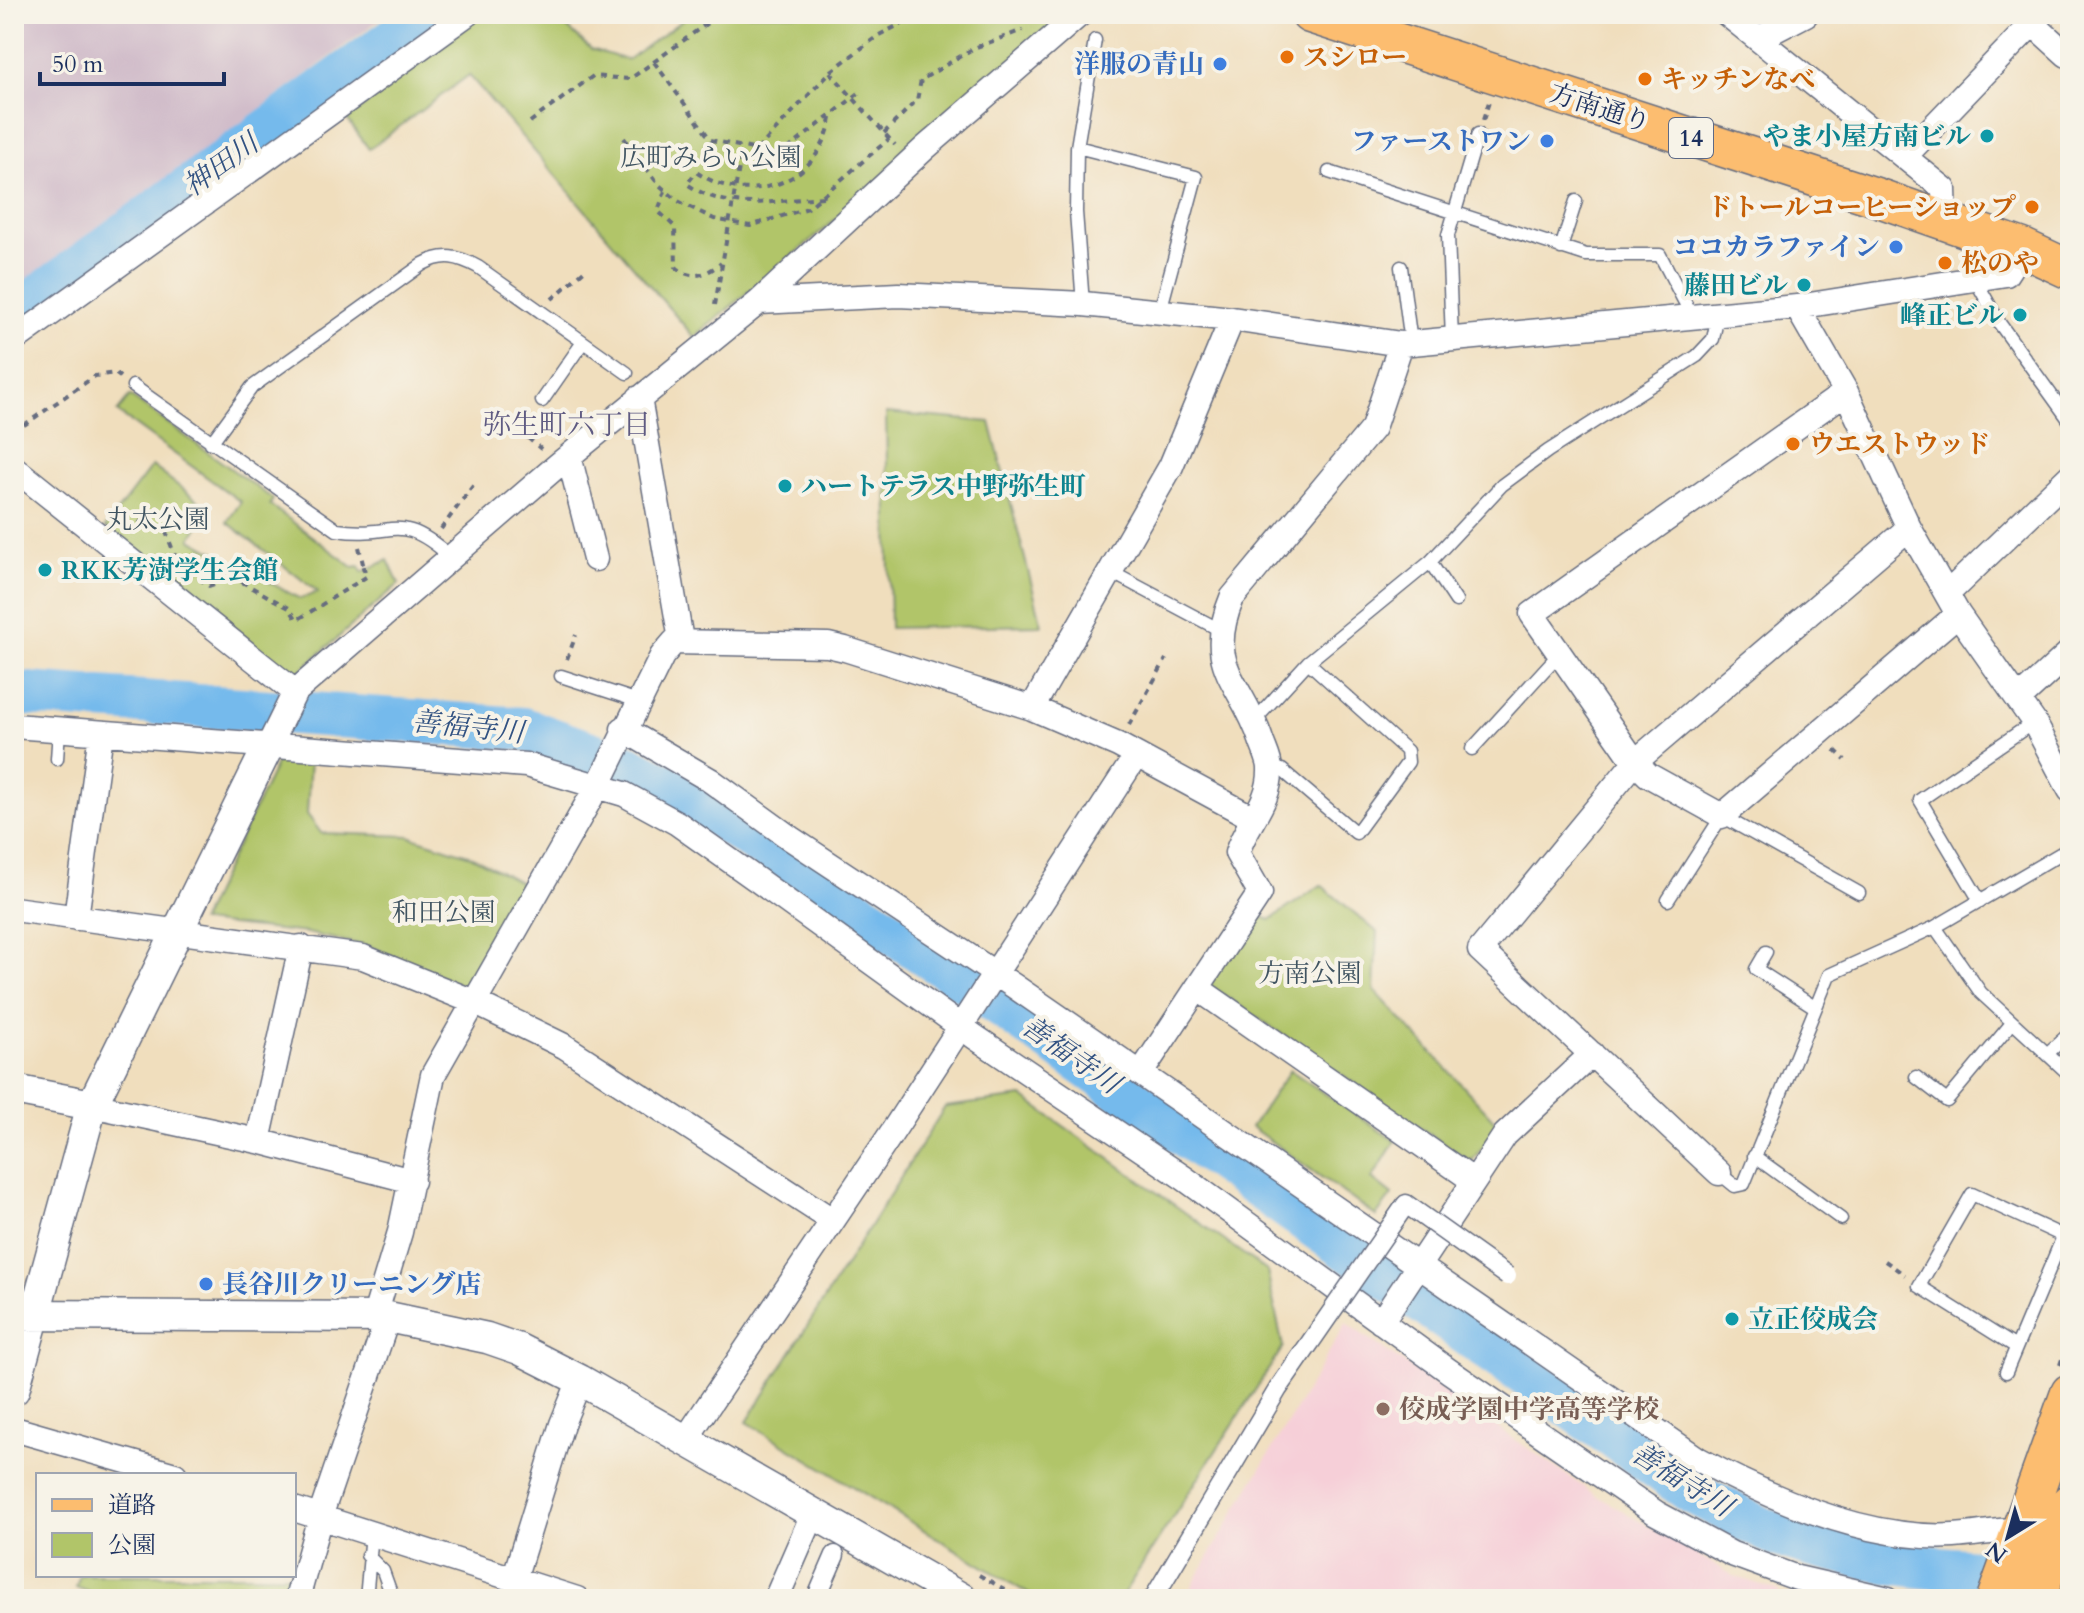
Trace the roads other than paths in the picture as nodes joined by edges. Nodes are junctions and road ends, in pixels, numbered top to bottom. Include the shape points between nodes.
1 (467, 14) edge
2 (1080, 14) edge
3 (1727, 14) edge
4 (1806, 14) edge
5 (1320, 16) edge
6 (2027, 19) edge
7 (1758, 39) junction
8 (1095, 40) dead end
9 (2069, 59) edge
10 (1478, 134) dead end
11 (1077, 147) junction
12 (1905, 156) junction
13 (1329, 172) dead end
14 (1576, 201) dead end
15 (1453, 211) junction
16 (1945, 221) junction
17 (1561, 248) junction
18 (2023, 248) junction
19 (2067, 264) edge
20 (1401, 267) dead end
21 (1976, 281) junction
22 (759, 302) junction
23 (1083, 304) junction
24 (1797, 307) junction
25 (1160, 311) junction
26 (1718, 315) junction
27 (1692, 316) junction
28 (1232, 319) junction
29 (14, 340) edge
30 (1452, 340) junction
31 (583, 342) junction
32 (1406, 344) junction
33 (627, 373) dead end
34 (133, 386) road end
35 (1846, 392) junction
36 (639, 398) junction
37 (542, 401) dead end
38 (2070, 421) edge
39 (211, 443) junction
40 (569, 456) junction
41 (14, 468) edge
42 (2070, 476) edge
43 (1909, 528) junction
44 (442, 549) junction
45 (595, 559) dead end
46 (1430, 562) junction
47 (1109, 571) junction
48 (1456, 601) dead end
49 (1953, 604) junction
50 (1222, 631) junction
51 (681, 640) junction
52 (2070, 652) edge
53 (1558, 655) junction
54 (1308, 662) junction
55 (561, 676) road end
56 (292, 696) junction
57 (2019, 699) junction
58 (638, 701) junction
59 (1032, 708) junction
60 (1255, 720) junction
61 (2034, 722) junction
62 (14, 726) edge
63 (59, 730) junction
64 (101, 733) junction
65 (620, 737) junction
66 (270, 741) junction
67 (1472, 749) dead end
68 (1127, 750) junction
69 (57, 759) dead end
70 (1635, 762) junction
71 (1270, 767) junction
72 (600, 781) junction
73 (2070, 790) edge
74 (1722, 816) junction
75 (1253, 818) junction
76 (2070, 848) edge
77 (1859, 893) dead end
78 (1668, 900) dead end
79 (1980, 901) junction
80 (14, 909) edge
81 (76, 918) junction
82 (1935, 927) junction
83 (178, 930) junction
84 (301, 947) junction
85 (1766, 952) dead end
86 (992, 980) junction
87 (1197, 988) junction
88 (474, 1002) junction
89 (1813, 1006) junction
90 (964, 1021) junction
91 (2012, 1023) junction
92 (2070, 1033) edge
93 (2049, 1052) junction
94 (1592, 1054) junction
95 (1141, 1073) junction
96 (2070, 1075) edge
97 (1916, 1077) dead end
98 (14, 1090) edge
99 (92, 1105) junction
100 (258, 1141) junction
101 (1754, 1156) junction
102 (1719, 1173) joint
103 (412, 1181) junction
104 (1474, 1181) junction
105 (1841, 1219) dead end
106 (832, 1220) junction
107 (2070, 1220) edge
108 (2063, 1236) junction
109 (1415, 1272) junction
110 (1507, 1276) dead end
111 (25, 1315) edge
112 (382, 1316) junction
113 (1384, 1317) junction
114 (2016, 1347) junction
115 (2006, 1372) dead end
116 (580, 1380) junction
117 (14, 1390) edge
118 (2070, 1393) edge
119 (14, 1429) edge
120 (686, 1439) junction
121 (168, 1473) edge
122 (2070, 1503) edge
123 (296, 1510) edge
124 (813, 1514) junction
125 (320, 1517) junction
126 (2030, 1541) junction
127 (370, 1544) junction
128 (835, 1555) dead end
129 (514, 1579) junction
130 (1793, 1589) edge
131 (538, 1593) edge
132 (1997, 1597) edge
133 (297, 1599) edge
134 (366, 1599) edge
135 (393, 1599) edge
136 (577, 1599) edge
137 (776, 1599) edge
138 (816, 1599) edge
139 (963, 1599) edge
140 (1153, 1599) edge
141 (1888, 1599) edge
142 (2036, 1599) edge

1 - 29 street
2 - 22 street
3 - 7 street
4 - 7 street
5 - 16 main road, 方南通り / 14
6 - 9 street
6 - 12 street
7 - 12 street
8 - 11 lane
10 - 15 lane
11 - 23 lane
11 - 25 lane via 1196,177
12 - 16 street via 1944,189
13 - 15 lane
14 - 17 lane
15 - 17 lane
15 - 30 lane via 1447,268
16 - 18 main road, 方南通り / 14
17 - 27 lane via 1586,255 1660,255
18 - 19 main road, 方南通り / 14
18 - 21 street via 2006,274
20 - 32 lane
21 - 24 street
21 - 38 lane via 2000,324
22 - 23 street via 898,295
22 - 36 street
23 - 25 street
24 - 26 street
24 - 35 street
25 - 28 street
26 - 27 street
26 - 46 lane via 1713,339 1697,356 1502,485
27 - 30 street
28 - 32 street
28 - 47 street via 1171,466
30 - 32 street
31 - 33 lane
31 - 37 lane
31 - 39 lane via 465,260 433,259 252,387
32 - 50 street via 1373,428 1232,598
34 - 39 lane
35 - 43 street
35 - 53 street via 1532,614
36 - 40 street
36 - 51 street
39 - 44 lane via 337,530 408,528
40 - 44 street
40 - 45 street
41 - 56 street
42 - 49 street
43 - 49 street
43 - 70 street
44 - 56 street
46 - 48 lane
46 - 54 lane
47 - 50 lane
47 - 59 street
49 - 57 street
49 - 74 street
50 - 60 street via 1224,668
51 - 58 street via 662,656
51 - 59 street via 828,645
52 - 57 street
53 - 67 lane
53 - 70 street
54 - 60 lane
54 - 71 lane via 1407,751 1408,762 1356,833 1282,770
55 - 58 lane
56 - 66 street
57 - 61 street
58 - 65 street
59 - 68 street
60 - 71 street
61 - 73 street
61 - 79 lane via 1920,800
62 - 63 street
63 - 64 street
63 - 69 lane
64 - 66 street
64 - 81 street
65 - 72 street
65 - 86 street via 710,780
66 - 72 street via 526,765
66 - 83 street
68 - 75 street
68 - 86 street
70 - 74 street via 1648,775
70 - 94 street via 1480,950
71 - 75 street via 1262,808
72 - 88 street
72 - 90 street via 677,823
74 - 77 lane
74 - 78 lane
75 - 87 street via 1237,853 1260,893
76 - 79 lane
79 - 82 lane
80 - 81 street
81 - 83 street
82 - 89 lane via 1829,975
82 - 91 lane via 1981,993
83 - 84 street
83 - 99 street
84 - 88 street via 363,957
84 - 100 street
85 - 89 lane via 1756,969
86 - 90 street
86 - 95 street
87 - 95 street
87 - 104 street
88 - 103 street via 433,1075
88 - 106 street via 564,1046
89 - 101 lane
90 - 106 street
90 - 113 street
91 - 93 lane
91 - 97 lane via 1947,1101
92 - 93 lane
93 - 96 lane
94 - 102 street
94 - 104 street via 1505,1135
95 - 109 street
98 - 99 street
99 - 100 street
99 - 111 street
100 - 103 street
101 - 102 lane via 1744,1184 1735,1186
101 - 105 lane
103 - 112 street
104 - 109 street
106 - 120 street
107 - 108 lane
108 - 114 lane
108 - 114 lane via 1972,1194 1919,1286
109 - 113 street
109 - 126 street via 1698,1459 1759,1492 1826,1516 1891,1529 1954,1536 1996,1529
110 - 140 street, bridge via 1406,1204 1278,1389
111 - 112 street
111 - 117 street
112 - 116 street via 487,1338
112 - 125 street
113 - 130 street via 1656,1513
114 - 115 lane
116 - 120 street
116 - 129 street
118 - 126 main road
119 - 121 street
120 - 124 street
122 - 126 main road
123 - 125 street
124 - 137 street
124 - 139 street
125 - 127 street
125 - 133 street
126 - 132 main road
126 - 142 main road
127 - 129 street
127 - 134 lane
127 - 135 lane
128 - 138 street
129 - 131 street
130 - 141 street
131 - 136 street

